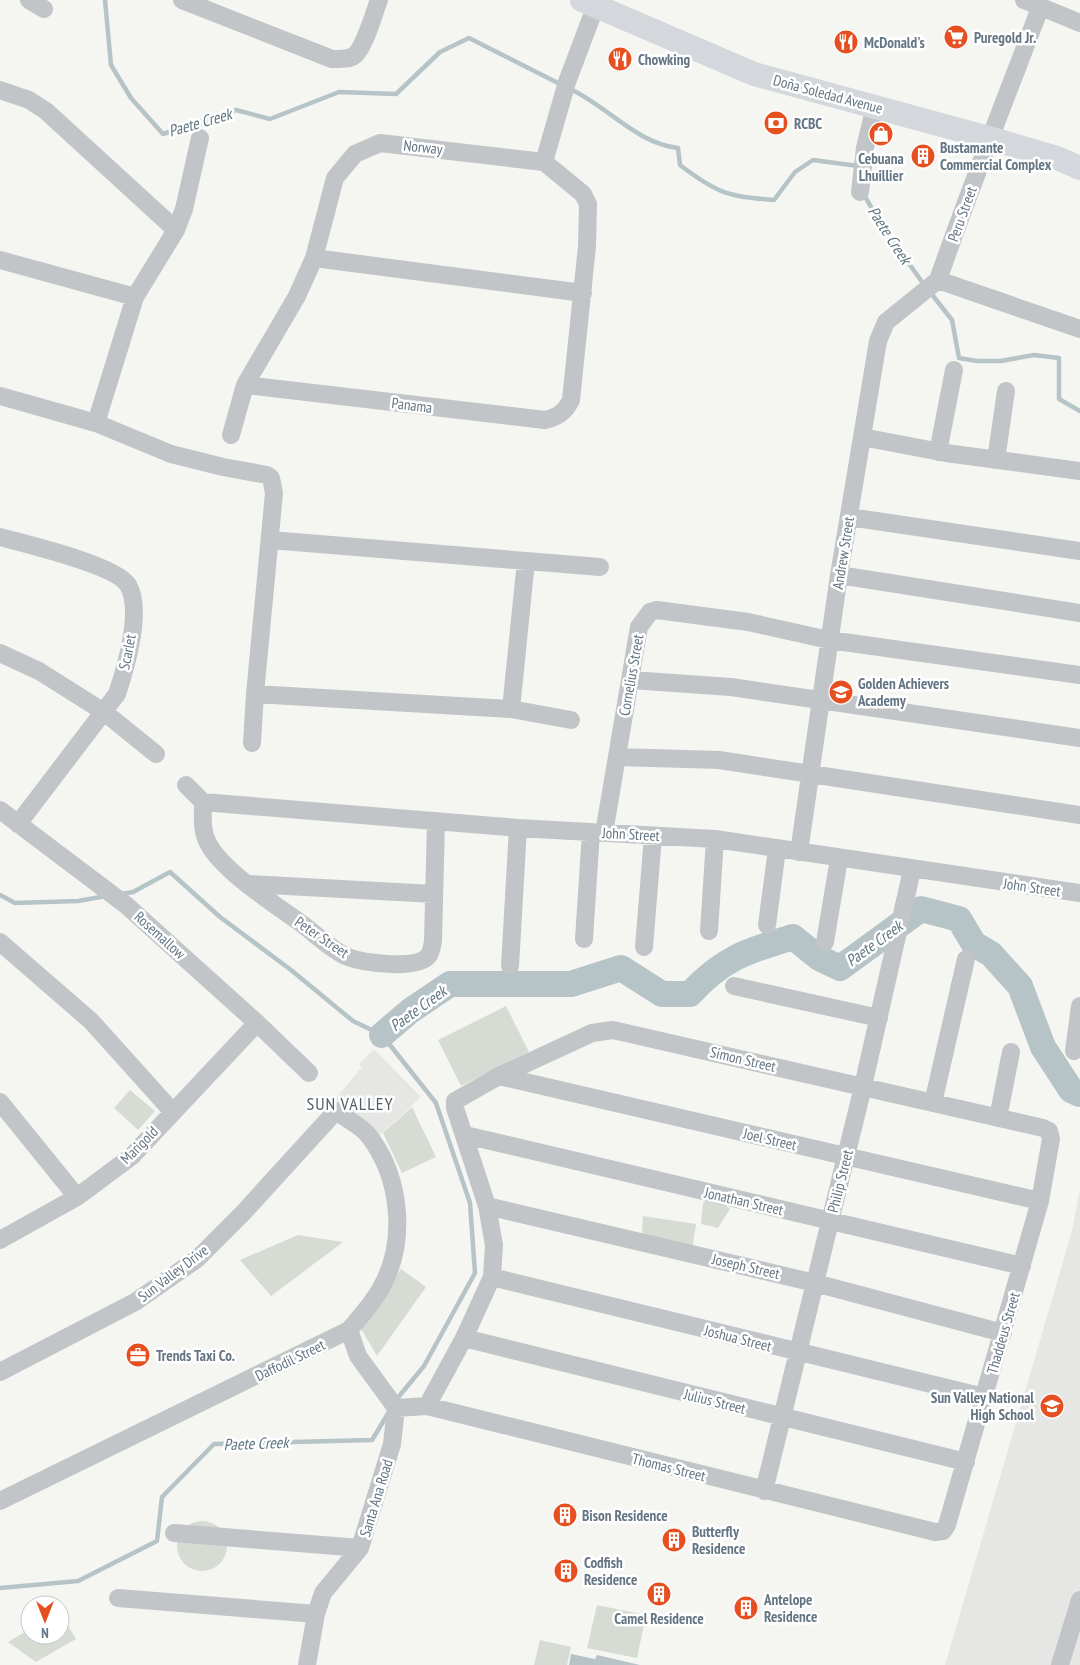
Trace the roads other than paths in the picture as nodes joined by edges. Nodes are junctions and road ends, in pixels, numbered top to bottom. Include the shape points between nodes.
1 (182, 0) edge
2 (379, 0) edge
3 (1024, 0) edge
4 (592, 2) edge
5 (1040, 8) junction
6 (1080, 23) edge
7 (0, 90) edge
8 (875, 106) junction
9 (200, 138) dead end
10 (989, 138) junction
11 (544, 162) junction
12 (1080, 168) edge
13 (860, 192) dead end
14 (176, 230) junction
15 (314, 258) junction
16 (0, 260) edge
17 (932, 285) junction
18 (583, 293) junction
19 (135, 297) junction
20 (1080, 329) edge
21 (954, 370) dead end
22 (245, 385) junction
23 (1006, 391) dead end
24 (0, 396) edge
25 (96, 423) junction
26 (231, 435) dead end
27 (862, 437) junction
28 (938, 452) junction
29 (996, 460) junction
30 (1080, 471) edge
31 (848, 518) junction
32 (0, 537) edge
33 (270, 540) junction
34 (1080, 551) edge
35 (526, 561) junction
36 (600, 567) dead end
37 (839, 575) junction
38 (1080, 612) edge
39 (829, 640) junction
40 (0, 652) edge
41 (1080, 675) edge
42 (631, 680) junction
43 (255, 694) junction
44 (819, 701) junction
45 (511, 710) junction
46 (104, 712) junction
47 (571, 720) dead end
48 (1080, 738) edge
49 (252, 743) dead end
50 (156, 754) dead end
51 (617, 757) junction
52 (808, 774) junction
53 (186, 785) dead end
54 (203, 802) junction
55 (0, 810) edge
56 (1080, 815) edge
57 (436, 821) junction
58 (18, 824) junction
59 (518, 828) junction
60 (598, 832) junction
61 (653, 836) junction
62 (715, 839) junction
63 (777, 849) junction
64 (799, 852) junction
65 (840, 859) junction
66 (912, 870) junction
67 (249, 884) junction
68 (1080, 893) edge
69 (434, 894) junction
70 (767, 925) dead end
71 (709, 931) dead end
72 (584, 940) dead end
73 (0, 942) edge
74 (825, 942) dead end
75 (644, 947) dead end
76 (966, 959) dead end
77 (510, 966) dead end
78 (734, 986) dead end
79 (1080, 1006) edge
80 (879, 1018) junction
81 (257, 1023) junction
82 (1074, 1051) dead end
83 (1011, 1052) dead end
84 (308, 1073) dead end
85 (499, 1076) junction
86 (863, 1087) junction
87 (0, 1102) edge
88 (933, 1103) junction
89 (172, 1111) junction
90 (336, 1111) joint
91 (998, 1118) junction
92 (1049, 1131) joint
93 (465, 1135) junction
94 (846, 1156) junction
95 (76, 1197) junction
96 (1040, 1201) junction
97 (487, 1206) junction
98 (830, 1221) junction
99 (0, 1240) edge
100 (1022, 1266) junction
101 (492, 1278) junction
102 (815, 1283) junction
103 (349, 1330) junction
104 (1003, 1332) junction
105 (464, 1338) junction
106 (798, 1353) junction
107 (0, 1372) edge
108 (984, 1397) junction
109 (427, 1406) junction
110 (396, 1408) junction
111 (782, 1418) junction
112 (966, 1462) junction
113 (764, 1490) junction
114 (0, 1501) edge
115 (943, 1531) joint
116 (174, 1533) dead end
117 (360, 1548) junction
118 (118, 1598) dead end
119 (1080, 1600) edge
120 (316, 1614) junction
121 (307, 1665) edge
122 (1060, 1665) edge

1 - 2 street via 332,59 355,54
3 - 5 street
4 - 8 main road, Doña Soledad Avenue via 754,74
4 - 11 street
5 - 6 street
5 - 10 street, Peru Street
7 - 14 street via 29,100 46,111
8 - 10 main road, Doña Soledad Avenue
8 - 13 street via 865,148
9 - 14 street
10 - 12 main road, Doña Soledad Avenue
10 - 17 street, Peru Street
11 - 15 street, Norway via 426,146 380,143 366,148 355,154 336,178
11 - 18 street via 583,194 588,204
14 - 19 street
15 - 18 street
15 - 22 street, Norway via 297,296
16 - 19 street
17 - 20 street
17 - 27 street, Andrew Street via 886,322 878,341
18 - 22 street, Panama via 571,400 557,417 545,420
19 - 25 street
21 - 28 street
22 - 26 street, Norway
23 - 29 street
24 - 25 street
25 - 33 street via 171,454 268,475 274,493
27 - 28 street
27 - 31 street, Andrew Street
28 - 29 street
29 - 30 street
31 - 34 street
31 - 37 street, Andrew Street
32 - 46 street, Scarlet via 110,569 128,584 134,603 125,669 117,694
33 - 35 street
33 - 43 street
35 - 36 street
35 - 45 street
37 - 38 street
37 - 39 street, Andrew Street
39 - 41 street
39 - 42 street, Cornelius Street via 748,622 657,610 650,612 640,627
39 - 44 street, Andrew Street
40 - 46 street via 39,671
42 - 44 street via 731,687
42 - 51 street, Cornelius Street
43 - 45 street
43 - 49 street
44 - 48 street
44 - 52 street, Andrew Street
45 - 47 street
46 - 50 street
46 - 58 street, Scarlet
51 - 52 street via 719,760
51 - 60 street, Cornelius Street
52 - 56 street
52 - 64 street, Andrew Street
53 - 54 street
54 - 57 street, John Street
54 - 67 street, Peter Street via 202,830 208,844
55 - 58 street, Rosemallow
57 - 59 street, John Street
57 - 69 street, Peter Street
58 - 81 street, Rosemallow via 126,905
59 - 60 street, John Street
59 - 77 street
60 - 61 street, John Street
60 - 72 street, Cornelius Street
61 - 62 street, John Street
61 - 75 street
62 - 63 street, John Street
62 - 71 street
63 - 64 street, John Street
63 - 70 street
64 - 65 street, John Street
65 - 66 street, John Street
65 - 74 street
66 - 68 street, John Street
66 - 80 street, Philip Street
67 - 69 street
67 - 69 street, Peter Street via 340,953 362,961 397,964 418,962 430,952
73 - 89 street via 91,1021
76 - 88 street
78 - 80 street
79 - 82 street
80 - 86 street, Philip Street
81 - 84 street, Rosemallow
81 - 89 street, Marigold
83 - 91 street
85 - 86 street, Simon Street via 592,1033 613,1030
85 - 93 street, Simon Street via 455,1101
85 - 94 street, Joel Street
86 - 88 street, Simon Street
86 - 94 street, Philip Street
87 - 95 street
88 - 91 street, Simon Street
89 - 95 street, Marigold via 132,1156
90 - 103 street, Daffodil Street via 368,1135 387,1165 397,1208 396,1242 389,1272 370,1305
90 - 107 street, Sun Valley Drive via 197,1259 135,1302
91 - 92 street, Simon Street
92 - 96 street, Thaddeus Street via 1051,1139
93 - 97 street
93 - 98 street, Jonathan Street
94 - 96 street, Joel Street
94 - 98 street, Philip Street
95 - 99 street, Marigold
96 - 100 street, Thaddeus Street
97 - 101 street via 494,1245
97 - 102 street, Joseph Street
98 - 100 street, Jonathan Street
98 - 102 street, Philip Street
100 - 104 street, Thaddeus Street
101 - 105 street
101 - 106 street, Joshua Street
102 - 104 street, Joseph Street
102 - 106 street, Philip Street
103 - 110 street via 358,1356
103 - 114 street, Daffodil Street
104 - 108 street, Thaddeus Street
105 - 109 street
105 - 111 street, Julius Street
106 - 108 street, Joshua Street
106 - 111 street, Philip Street
108 - 112 street, Thaddeus Street
109 - 110 street, Thomas Street
109 - 113 street, Thomas Street
110 - 117 street, Santa Ana Road via 392,1444
111 - 112 street, Julius Street
111 - 113 street, Philip Street
112 - 115 street, Thaddeus Street
113 - 115 street, Thomas Street via 935,1532
116 - 117 street
117 - 120 street, Santa Ana Road via 323,1593
118 - 120 street
119 - 122 street
120 - 121 street, Santa Ana Road

